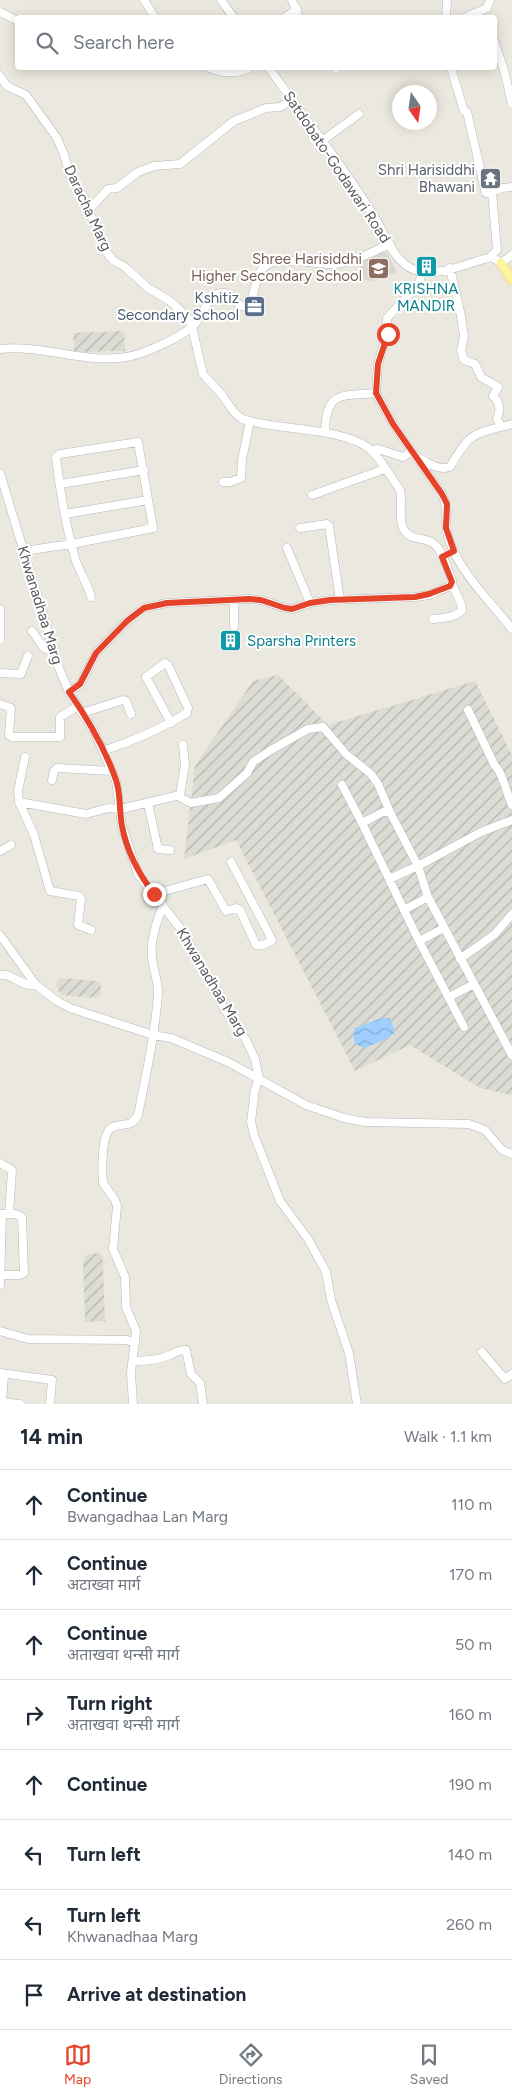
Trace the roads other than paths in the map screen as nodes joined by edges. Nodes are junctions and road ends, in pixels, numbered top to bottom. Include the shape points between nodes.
1 (144, 0) edge
2 (221, 0) edge
3 (292, 0) edge
4 (447, 0) edge
5 (490, 0) edge
6 (0, 12) edge
7 (298, 13) edge
8 (153, 15) edge
9 (232, 15) edge
10 (447, 15) edge
11 (473, 15) edge
12 (15, 20) edge
13 (497, 50) edge
14 (216, 70) edge
15 (244, 70) edge
16 (270, 70) edge
17 (452, 70) edge
18 (0, 76) edge
19 (292, 100) junction
20 (512, 104) edge
21 (360, 114) dead end
22 (322, 141) junction
23 (512, 187) edge
24 (492, 192) junction
25 (88, 211) junction
26 (390, 244) junction
27 (512, 255) edge
28 (488, 258) junction
29 (501, 264) junction
30 (450, 268) junction
31 (422, 271) junction
32 (512, 280) edge
33 (192, 327) junction
34 (0, 349) edge
35 (376, 393) junction
36 (250, 422) junction
37 (512, 424) edge
38 (501, 426) junction
39 (325, 432) junction
40 (372, 450) junction
41 (414, 453) junction
42 (385, 469) junction
43 (144, 470) junction
44 (0, 473) edge
45 (222, 482) dead end
46 (61, 484) junction
47 (2, 493) edge
48 (312, 494) dead end
49 (148, 500) junction
50 (65, 514) junction
51 (300, 528) dead end
52 (72, 544) junction
53 (288, 548) dead end
54 (24, 551) junction
55 (454, 551) junction
56 (442, 557) junction
57 (452, 584) junction
58 (91, 597) dead end
59 (234, 600) junction
60 (340, 600) junction
61 (310, 603) junction
62 (0, 609) edge
63 (433, 619) dead end
64 (234, 626) dead end
65 (512, 629) edge
66 (32, 631) dead end
67 (0, 640) edge
68 (54, 651) junction
69 (28, 656) dead end
70 (0, 673) edge
71 (69, 692) junction
72 (0, 704) edge
73 (80, 710) junction
74 (468, 710) dead end
75 (131, 714) dead end
76 (171, 723) junction
77 (183, 745) dead end
78 (103, 751) junction
79 (25, 757) dead end
80 (112, 771) junction
81 (52, 780) dead end
82 (342, 785) dead end
83 (180, 795) junction
84 (19, 802) junction
85 (148, 803) junction
86 (512, 805) edge
87 (120, 809) junction
88 (390, 812) junction
89 (512, 820) edge
90 (362, 822) junction
91 (11, 845) dead end
92 (170, 850) dead end
93 (0, 851) edge
94 (231, 862) dead end
95 (418, 866) junction
96 (388, 879) junction
97 (154, 894) junction
98 (428, 896) junction
99 (163, 905) junction
100 (404, 910) junction
101 (512, 914) edge
102 (444, 928) junction
103 (91, 930) dead end
104 (0, 935) edge
105 (419, 941) junction
106 (460, 959) junction
107 (0, 976) edge
108 (474, 984) junction
109 (36, 985) junction
110 (449, 997) junction
111 (464, 1027) dead end
112 (153, 1035) junction
113 (512, 1055) edge
114 (259, 1078) junction
115 (512, 1154) edge
116 (0, 1163) edge
117 (4, 1214) edge
118 (1, 1275) edge
119 (0, 1285) edge
120 (0, 1332) edge
121 (135, 1343) junction
122 (482, 1352) dead end
123 (133, 1361) junction
124 (2, 1374) edge
125 (512, 1374) edge
126 (2, 1403) edge
127 (20, 1404) edge
128 (50, 1404) edge
129 (132, 1404) edge
130 (203, 1404) edge
131 (357, 1404) edge

1 - 8 street
2 - 9 street
3 - 7 street
4 - 10 street
5 - 11 street via 487,8
6 - 12 street
13 - 20 street
14 - 15 street via 226,73
16 - 19 street, Satdobato-Godawari Road
17 - 24 street via 460,101 467,112 485,190 486,193
18 - 25 street, Daracha Marg via 7,86 26,95 57,138 68,173 84,198
19 - 22 street, Satdobato-Godawari Road
19 - 25 street via 234,121 180,164 154,166 138,172 117,188 108,189
21 - 22 street
22 - 26 street, Satdobato-Godawari Road via 368,206
23 - 24 street
24 - 28 street via 497,250
25 - 33 street, Daracha Marg via 107,253 114,261 182,310
26 - 31 street, Satdobato-Godawari Road via 406,266
26 - 33 street via 358,259 334,264 271,262 263,268 248,305 238,305 229,295 218,294
27 - 29 street
28 - 29 street via 496,258
28 - 30 street
29 - 32 main road
30 - 31 street
30 - 38 street via 460,307 464,360 474,364 481,377 498,387 494,396 498,401 500,413 497,419
31 - 35 street via 419,284 387,318 388,334 378,364
33 - 34 street via 153,349 127,357 102,359
33 - 36 street via 203,374 234,412
35 - 39 street via 351,394 335,400 327,411
35 - 41 street
36 - 39 street
36 - 45 street via 241,478
37 - 38 street
38 - 41 street via 475,434 465,442 450,467 443,470
39 - 40 street
40 - 41 street via 403,457
40 - 42 street
41 - 55 street via 447,504 446,528
42 - 48 street
42 - 56 street via 400,490 402,525 406,533 412,538 434,543
43 - 46 street
43 - 46 street via 138,442 60,454 56,457
43 - 49 street
44 - 47 street, Khwanadhaa Marg
46 - 50 street
47 - 54 street, Khwanadhaa Marg
49 - 50 street
49 - 52 street via 153,525 150,530
50 - 52 street
51 - 60 street via 321,524 329,526
52 - 54 street
52 - 58 street
53 - 61 street
54 - 68 street, Khwanadhaa Marg
55 - 56 street
55 - 65 street via 476,586
56 - 57 street
57 - 60 street via 415,597
57 - 63 street via 462,610 450,617
59 - 61 street via 261,600 292,609
59 - 64 street
59 - 71 street via 167,603 144,608 96,653 80,684
60 - 61 street
62 - 67 street
66 - 68 street via 44,648
68 - 71 street, Khwanadhaa Marg
69 - 70 street via 21,674
71 - 73 street, Khwanadhaa Marg
72 - 73 street via 11,708 9,735 12,737 60,737 60,717
73 - 75 street via 123,700
73 - 78 street, Khwanadhaa Marg
74 - 86 street via 502,774
76 - 76 street via 187,713 188,708 165,663 146,677
76 - 78 street via 140,739
77 - 83 street via 185,765
78 - 80 street, Khwanadhaa Marg
79 - 84 street
80 - 81 street via 57,768
80 - 87 street, Khwanadhaa Marg via 118,787
82 - 90 street
83 - 85 street
83 - 88 street via 190,803 219,798 247,773 254,762 287,740 318,726 323,727 346,754 371,774
84 - 87 street via 86,814 108,808
84 - 103 street via 37,842 50,891 79,896 82,899 78,925
85 - 87 street
85 - 92 street via 158,849
87 - 97 street, Khwanadhaa Marg via 122,826 138,874
88 - 90 street
88 - 95 street
89 - 95 street via 480,832
90 - 96 street
91 - 93 street
94 - 97 street via 270,934 272,940 261,946 256,945 240,910 236,908 226,912 208,879
95 - 96 street
95 - 98 street
96 - 100 street
97 - 99 street, Khwanadhaa Marg
98 - 100 street
98 - 102 street
99 - 112 street via 156,921 151,950 158,982
99 - 114 street, Khwanadhaa Marg via 176,920 225,1010 246,1040
100 - 105 street
101 - 106 street via 495,934
102 - 105 street
102 - 106 street
104 - 109 street
105 - 110 street
106 - 108 street
107 - 109 street via 7,975 29,986
108 - 110 street
108 - 113 street
109 - 112 street via 70,1008
110 - 111 street
112 - 114 street via 170,1038
112 - 121 street via 138,1114 134,1122 109,1130 103,1161 103,1183 113,1195 116,1206 113,1249 124,1277 126,1308 136,1331
114 - 115 street via 306,1105 344,1118 391,1124 469,1124 485,1130 502,1150
114 - 131 street via 251,1122 254,1135 280,1201 308,1239 326,1272 331,1300 349,1353
116 - 117 street via 12,1170
117 - 118 street
117 - 118 street via 22,1217 24,1273
118 - 119 street
120 - 121 street via 28,1338 127,1340
121 - 123 street
122 - 125 street via 505,1379
123 - 129 street
123 - 130 street via 186,1350 192,1376 200,1383
124 - 126 street
124 - 128 street via 52,1380
126 - 127 street

